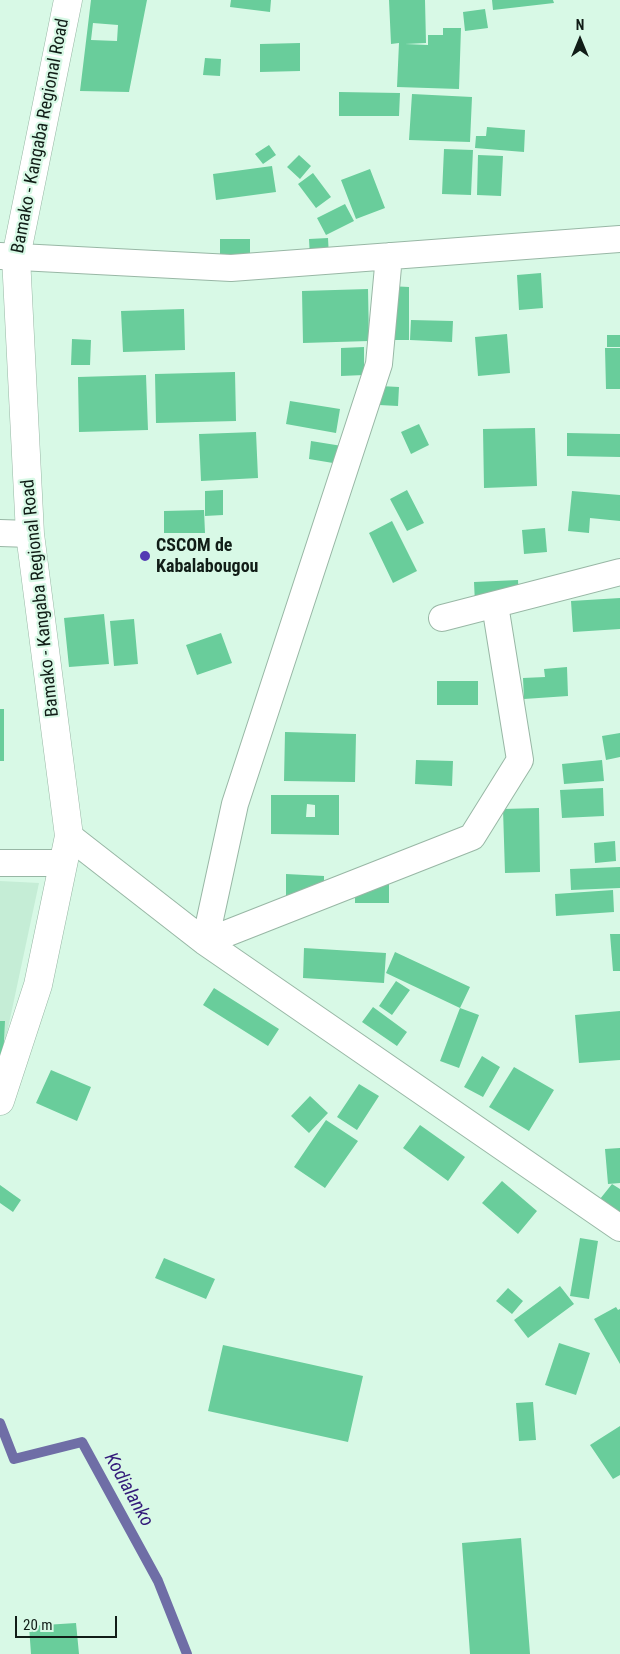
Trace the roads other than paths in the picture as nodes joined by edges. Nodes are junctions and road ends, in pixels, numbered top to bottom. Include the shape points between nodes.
1 (68, 0) edge
2 (620, 239) edge
3 (8, 256) edge
4 (389, 256) junction
5 (0, 533) edge
6 (30, 534) junction
7 (620, 572) edge
8 (495, 605) junction
9 (442, 618) dead end
10 (69, 836) junction
11 (0, 863) edge
12 (63, 863) junction
13 (205, 942) junction
14 (0, 1101) edge
15 (620, 1228) edge

1 - 3 street, Bamako - Kangaba Regional Road
2 - 4 street
3 - 4 street via 232,268
3 - 6 street, Bamako - Kangaba Regional Road
4 - 13 street via 379,364 235,804
5 - 6 street
6 - 10 street, Bamako - Kangaba Regional Road
7 - 8 street
8 - 9 street
8 - 13 street via 520,760 472,837
10 - 12 street, Bamako - Kangaba Regional Road
10 - 13 street
11 - 12 street
12 - 14 street, Bamako - Kangaba Regional Road via 38,985
13 - 15 street

